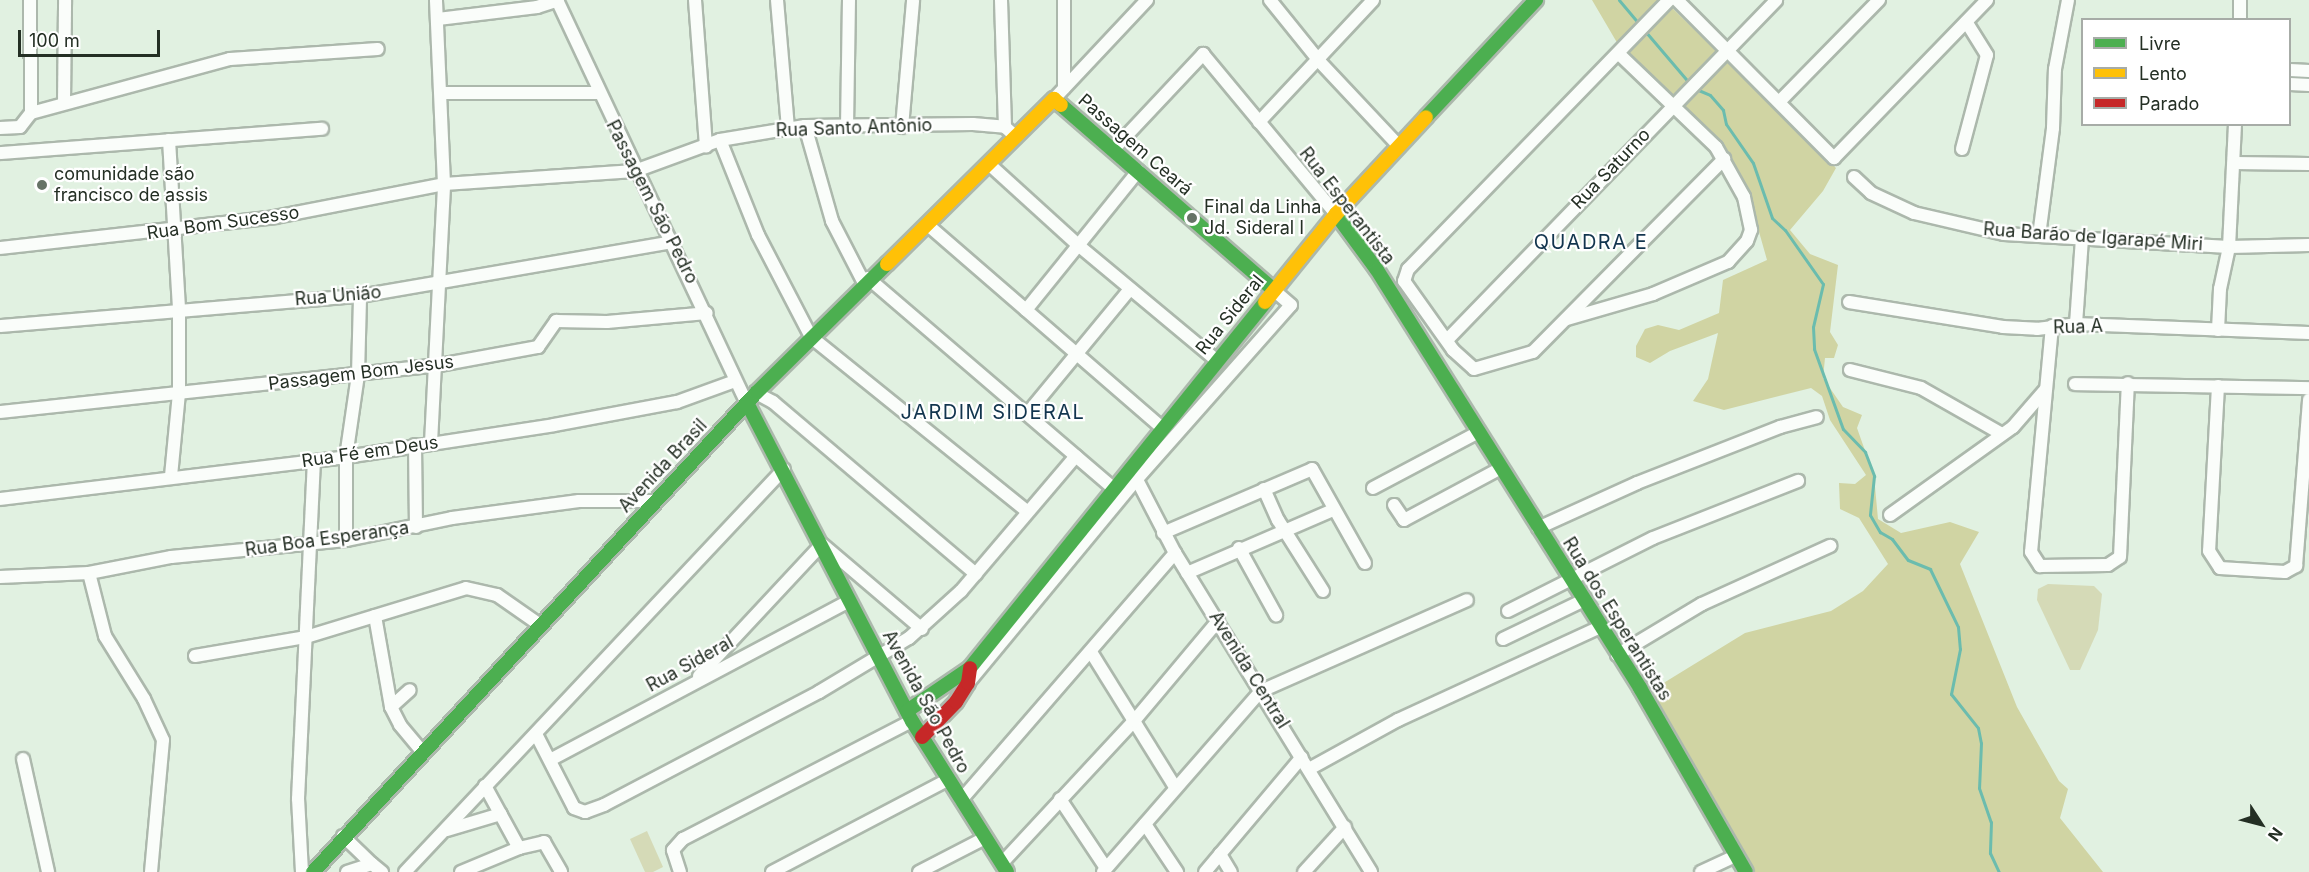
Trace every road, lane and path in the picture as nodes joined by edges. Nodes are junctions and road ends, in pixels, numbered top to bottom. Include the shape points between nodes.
1 (30, 0) edge
2 (65, 0) edge
3 (436, 0) edge
4 (557, 0) edge
5 (695, 0) edge
6 (777, 0) edge
7 (849, 0) edge
8 (913, 0) edge
9 (1001, 0) edge
10 (1064, 0) edge
11 (1147, 0) edge
12 (1270, 0) edge
13 (1373, 0) edge
14 (1536, 0) edge
15 (1669, 0) edge
16 (1677, 0) edge
17 (1776, 0) edge
18 (1879, 0) edge
19 (1987, 0) edge
20 (2068, 0) edge
21 (2240, 0) edge
22 (2240, 18) edge
23 (438, 20) junction
24 (1966, 22) junction
25 (378, 49) dead end
26 (1727, 51) junction
27 (1619, 54) junction
28 (1320, 62) junction
29 (2291, 70) edge
30 (2309, 71) edge
31 (2291, 84) edge
32 (2309, 85) edge
33 (1064, 88) junction
34 (442, 93) junction
35 (598, 93) junction
36 (1054, 99) junction
37 (1779, 102) junction
38 (64, 103) junction
39 (1673, 105) junction
40 (31, 113) junction
41 (1259, 122) junction
42 (805, 126) junction
43 (2235, 126) edge
44 (847, 127) junction
45 (902, 127) junction
46 (1005, 127) junction
47 (0, 128) edge
48 (322, 129) dead end
49 (788, 129) junction
50 (1016, 137) junction
51 (169, 140) junction
52 (720, 140) junction
53 (1399, 146) junction
54 (706, 147) junction
55 (1962, 149) dead end
56 (1113, 150) junction
57 (0, 153) edge
58 (1724, 159) junction
59 (2235, 163) junction
60 (989, 164) junction
61 (2309, 164) edge
62 (635, 171) junction
63 (1137, 171) junction
64 (1854, 177) dead end
65 (444, 184) junction
66 (1336, 214) junction
67 (929, 226) junction
68 (175, 231) junction
69 (2039, 236) junction
70 (2082, 238) junction
71 (673, 242) junction
72 (1078, 245) junction
73 (2309, 245) edge
74 (2229, 247) junction
75 (0, 248) edge
76 (866, 281) junction
77 (438, 284) junction
78 (1130, 289) junction
79 (1274, 290) junction
80 (360, 296) junction
81 (1849, 302) dead end
82 (179, 309) junction
83 (1026, 310) junction
84 (707, 313) junction
85 (1566, 319) junction
86 (2076, 324) junction
87 (0, 326) edge
88 (2052, 326) junction
89 (2218, 330) junction
90 (2309, 333) edge
91 (811, 337) junction
92 (1447, 340) junction
93 (1077, 356) junction
94 (1216, 360) junction
95 (434, 366) junction
96 (1850, 370) dead end
97 (358, 375) junction
98 (735, 381) junction
99 (2128, 383) junction
100 (2075, 384) dead end
101 (2218, 387) junction
102 (2309, 388) edge
103 (1449, 390) joint
104 (2045, 390) junction
105 (179, 393) junction
106 (752, 398) junction
107 (2309, 400) edge
108 (0, 412) edge
109 (1027, 414) junction
110 (1817, 417) dead end
111 (1161, 427) junction
112 (1477, 433) junction
113 (2002, 434) junction
114 (431, 443) junction
115 (414, 445) junction
116 (1076, 456) junction
117 (345, 457) junction
118 (314, 460) junction
119 (1130, 467) junction
120 (784, 469) junction
121 (1499, 469) junction
122 (171, 476) junction
123 (1137, 479) junction
124 (1798, 481) dead end
125 (1112, 487) junction
126 (1373, 488) dead end
127 (1264, 489) junction
128 (0, 499) edge
129 (654, 501) junction
130 (1394, 505) dead end
131 (1333, 510) junction
132 (1027, 511) junction
133 (1890, 515) dead end
134 (416, 527) junction
135 (1538, 528) junction
136 (1287, 530) junction
137 (1163, 533) junction
138 (346, 540) junction
139 (313, 543) junction
140 (822, 544) junction
141 (1830, 546) dead end
142 (1239, 548) junction
143 (1174, 553) junction
144 (1365, 563) dead end
145 (89, 573) junction
146 (1187, 573) junction
147 (976, 574) junction
148 (0, 577) edge
149 (1570, 578) junction
150 (1323, 591) dead end
151 (1467, 600) dead end
152 (1584, 600) junction
153 (849, 601) junction
154 (1508, 611) dead end
155 (1276, 615) dead end
156 (375, 616) junction
157 (1218, 621) junction
158 (540, 625) junction
159 (1600, 627) junction
160 (921, 629) junction
161 (306, 637) junction
162 (1503, 639) dead end
163 (1090, 652) junction
164 (1617, 655) junction
165 (195, 656) dead end
166 (879, 657) junction
167 (970, 668) junction
168 (968, 683) junction
169 (691, 686) junction
170 (410, 690) dead end
171 (1261, 691) junction
172 (391, 707) junction
173 (910, 716) junction
174 (1134, 721) junction
175 (536, 734) junction
176 (922, 737) junction
177 (422, 751) junction
178 (1302, 757) junction
179 (23, 759) dead end
180 (550, 760) junction
181 (1308, 769) junction
182 (947, 780) junction
183 (485, 786) junction
184 (1176, 787) junction
185 (961, 800) junction
186 (1060, 800) junction
187 (501, 814) junction
188 (1145, 824) junction
189 (1345, 827) junction
190 (447, 830) junction
191 (344, 836) junction
192 (985, 838) junction
193 (519, 848) junction
194 (1220, 854) junction
195 (1729, 859) dead end
196 (372, 864) junction
197 (1005, 868) edge
198 (1105, 870) edge
199 (48, 872) edge
200 (151, 872) edge
201 (302, 872) edge
202 (313, 872) edge
203 (347, 872) edge
204 (382, 872) edge
205 (405, 872) edge
206 (461, 872) edge
207 (561, 872) edge
208 (680, 872) edge
209 (772, 872) edge
210 (919, 872) edge
211 (1177, 872) edge
212 (1205, 872) edge
213 (1231, 872) edge
214 (1304, 872) edge
215 (1371, 872) edge
216 (1701, 872) edge
217 (1746, 872) edge

1 - 40 street
2 - 38 street
3 - 23 street
4 - 23 street via 537,8
4 - 35 street, Passagem São Pedro
5 - 54 street
6 - 49 street
7 - 44 street
8 - 45 street
9 - 46 street
10 - 33 street
11 - 33 street
12 - 28 street
13 - 28 street
14 - 53 main road, Rua Sideral
15 - 27 street
16 - 26 street
17 - 26 street, Rua Saturno
18 - 37 street
19 - 24 street
20 - 69 street via 2055,69 2053,128
21 - 22 street
23 - 34 street
24 - 37 street via 1834,158
24 - 55 street via 1987,55
25 - 38 street via 230,59
26 - 37 street
26 - 39 street, Rua Saturno
27 - 39 street
27 - 92 street via 1408,269 1404,281
28 - 41 street
28 - 53 street
29 - 30 street
31 - 32 street
33 - 36 street
34 - 35 street
34 - 65 street
35 - 62 street, Passagem São Pedro
36 - 50 main road, Avenida Brasil
36 - 56 main road, Passagem Ceará
38 - 40 street
39 - 58 street
39 - 92 street, Rua Saturno
40 - 47 street via 20,127
41 - 56 street, Rua Esperantista via 1203,54
41 - 66 street, Rua Esperantista
42 - 44 street, Rua Santo Antônio
42 - 49 street, Rua Santo Antônio
42 - 76 street via 832,221
43 - 59 street
44 - 45 street, Rua Santo Antônio
45 - 46 street, Rua Santo Antônio
46 - 50 street
48 - 51 street
49 - 52 street, Rua Santo Antônio
50 - 60 main road, Avenida Brasil
51 - 57 street
51 - 68 street
52 - 54 street, Rua Santo Antônio
52 - 91 street via 759,235
53 - 66 main road, Rua Sideral
54 - 62 street, Rua Santo Antônio
56 - 63 main road, Passagem Ceará
58 - 85 street
58 - 85 street via 1744,197 1752,225 1747,241 1728,262 1653,294
59 - 61 street
59 - 74 street
60 - 67 main road, Avenida Brasil
60 - 72 street
62 - 65 street, Rua Santo Antônio
62 - 71 street, Passagem São Pedro
63 - 72 street
63 - 79 main road, Passagem Ceará
64 - 69 street, Rua Barão de Igarapé Miri via 1871,193 1914,213 2004,234
65 - 68 street, Rua Bom Sucesso via 391,192 328,209
65 - 77 street
66 - 79 main road, Rua Sideral
66 - 103 main road, Rua Esperantista via 1377,270
67 - 76 main road, Avenida Brasil
67 - 83 street
68 - 75 street, Rua Bom Sucesso
68 - 82 street
69 - 70 street, Rua Barão de Igarapé Miri
70 - 74 street, Rua Barão de Igarapé Miri
70 - 86 street
71 - 77 street, Rua União
71 - 84 street, Passagem São Pedro
72 - 78 street
72 - 83 street
73 - 74 street, Rua Barão de Igarapé Miri
74 - 89 street via 2220,289
76 - 91 main road, Avenida Brasil
76 - 109 street
77 - 80 street, Rua União
77 - 95 street
78 - 93 street
78 - 94 street
79 - 94 main road, Rua Sideral
79 - 123 street via 1290,305
80 - 82 street, Rua União
80 - 97 street
81 - 88 street, Rua A via 2003,327
82 - 87 street, Rua União
82 - 105 street
83 - 93 street
84 - 95 street, Passagem Bom Jesus via 608,322 556,321 538,347
84 - 98 street, Passagem São Pedro
85 - 92 street via 1533,352 1474,369
86 - 88 street, Rua A
86 - 89 street, Rua A
88 - 104 street
89 - 90 street, Rua A
91 - 106 main road, Avenida Brasil
91 - 132 street
93 - 109 street
93 - 111 street
94 - 111 main road, Rua Sideral
95 - 97 street, Passagem Bom Jesus
95 - 114 street
96 - 113 street via 1921,388
97 - 105 street, Passagem Bom Jesus
97 - 117 street
98 - 106 street, Passagem São Pedro
98 - 114 street, Rua Fé em Deus via 692,398 621,414
99 - 100 street
99 - 101 street
99 - 104 street via 2121,549 2120,557 2108,565 2046,568 2031,557
101 - 102 street
101 - 107 street via 2210,551 2212,561 2226,569 2293,570 2297,563
103 - 112 main road, Rua dos Esperantistas
104 - 113 street
105 - 108 street, Passagem Bom Jesus
105 - 122 street
106 - 120 main road, Avenida São Pedro
106 - 129 main road, Avenida Brasil
106 - 147 street, Passagem São Pedro via 773,402
109 - 116 street
110 - 135 street via 1780,427 1647,479
111 - 119 main road, Rua Sideral
112 - 121 main road, Rua dos Esperantistas
112 - 126 street
113 - 133 street
114 - 115 street, Rua Fé em Deus
115 - 117 street, Rua Fé em Deus
115 - 134 street
116 - 125 street
116 - 132 street
117 - 118 street, Rua Fé em Deus
117 - 138 street
118 - 122 street, Rua Fé em Deus
118 - 139 street
119 - 123 street, Avenida Central
119 - 125 main road, Rua Sideral
120 - 140 main road, Avenida São Pedro
120 - 175 street
121 - 130 street via 1404,520
121 - 135 main road, Rua dos Esperantistas
122 - 128 street, Rua Fé em Deus
123 - 137 street, Avenida Central
123 - 168 street
124 - 149 street via 1690,521
125 - 167 main road, Rua Sideral
127 - 131 street via 1312,469
127 - 136 street
127 - 137 street
129 - 134 street, Rua Boa Esperança via 579,501 452,518
129 - 158 main road, Avenida Brasil
131 - 136 street
131 - 144 street
132 - 147 street
134 - 138 street, Rua Boa Esperança
135 - 149 main road, Rua dos Esperantistas
136 - 142 street
136 - 150 street
137 - 143 street, Avenida Central
138 - 139 street, Rua Boa Esperança
139 - 145 street, Rua Boa Esperança via 171,557
139 - 161 street
140 - 153 main road, Avenida São Pedro
140 - 160 street, Avenida São Pedro
140 - 169 street
141 - 164 street via 1702,604
142 - 146 street
142 - 155 street
143 - 146 street, Avenida Central
143 - 163 street
145 - 148 street, Rua Boa Esperança
145 - 200 street via 105,636 144,699 163,740
146 - 157 street, Avenida Central
147 - 160 street
149 - 152 main road, Rua dos Esperantistas
149 - 154 street
151 - 171 street
152 - 159 main road, Rua dos Esperantistas
152 - 162 street
153 - 166 main road, Avenida São Pedro
153 - 169 street, Rua Sideral
156 - 158 street via 474,587 497,595
156 - 161 street
156 - 172 street
157 - 171 street, Avenida Central
157 - 174 street
158 - 177 main road, Avenida Brasil
159 - 164 main road, Rua dos Esperantistas
159 - 181 street via 1398,720
160 - 166 street
161 - 165 street via 208,649
161 - 201 street via 298,798
163 - 174 street
163 - 185 street
164 - 217 main road, Rua dos Esperantistas
166 - 173 main road, Avenida São Pedro
166 - 180 street via 589,812 577,811
167 - 168 main road
167 - 173 main road, Rua Sideral
168 - 176 main road via 948,714
169 - 180 street, Rua Sideral
170 - 172 street
171 - 178 street, Avenida Central
171 - 184 street
172 - 177 street via 400,725
173 - 176 main road, Avenida São Pedro
173 - 208 street via 674,846 672,854
174 - 184 street
174 - 186 street
175 - 180 street
175 - 183 street
176 - 182 main road, Avenida São Pedro
177 - 191 main road, Avenida Brasil
178 - 181 street, Avenida Central
178 - 194 street
179 - 199 street
181 - 189 street, Avenida Central
182 - 185 main road, Avenida São Pedro
182 - 209 street
183 - 187 street
183 - 190 street
184 - 188 street
185 - 192 main road, Avenida São Pedro
186 - 197 street
186 - 198 street
187 - 190 street
187 - 193 street
188 - 198 street
188 - 211 street
189 - 214 street
189 - 215 street, Avenida Central
190 - 205 street
191 - 196 street
191 - 202 main road, Avenida Brasil
192 - 197 main road, Avenida São Pedro
192 - 210 street
193 - 206 street
193 - 207 street via 544,842
194 - 212 street
194 - 213 street
195 - 216 street
196 - 203 street
196 - 204 street

